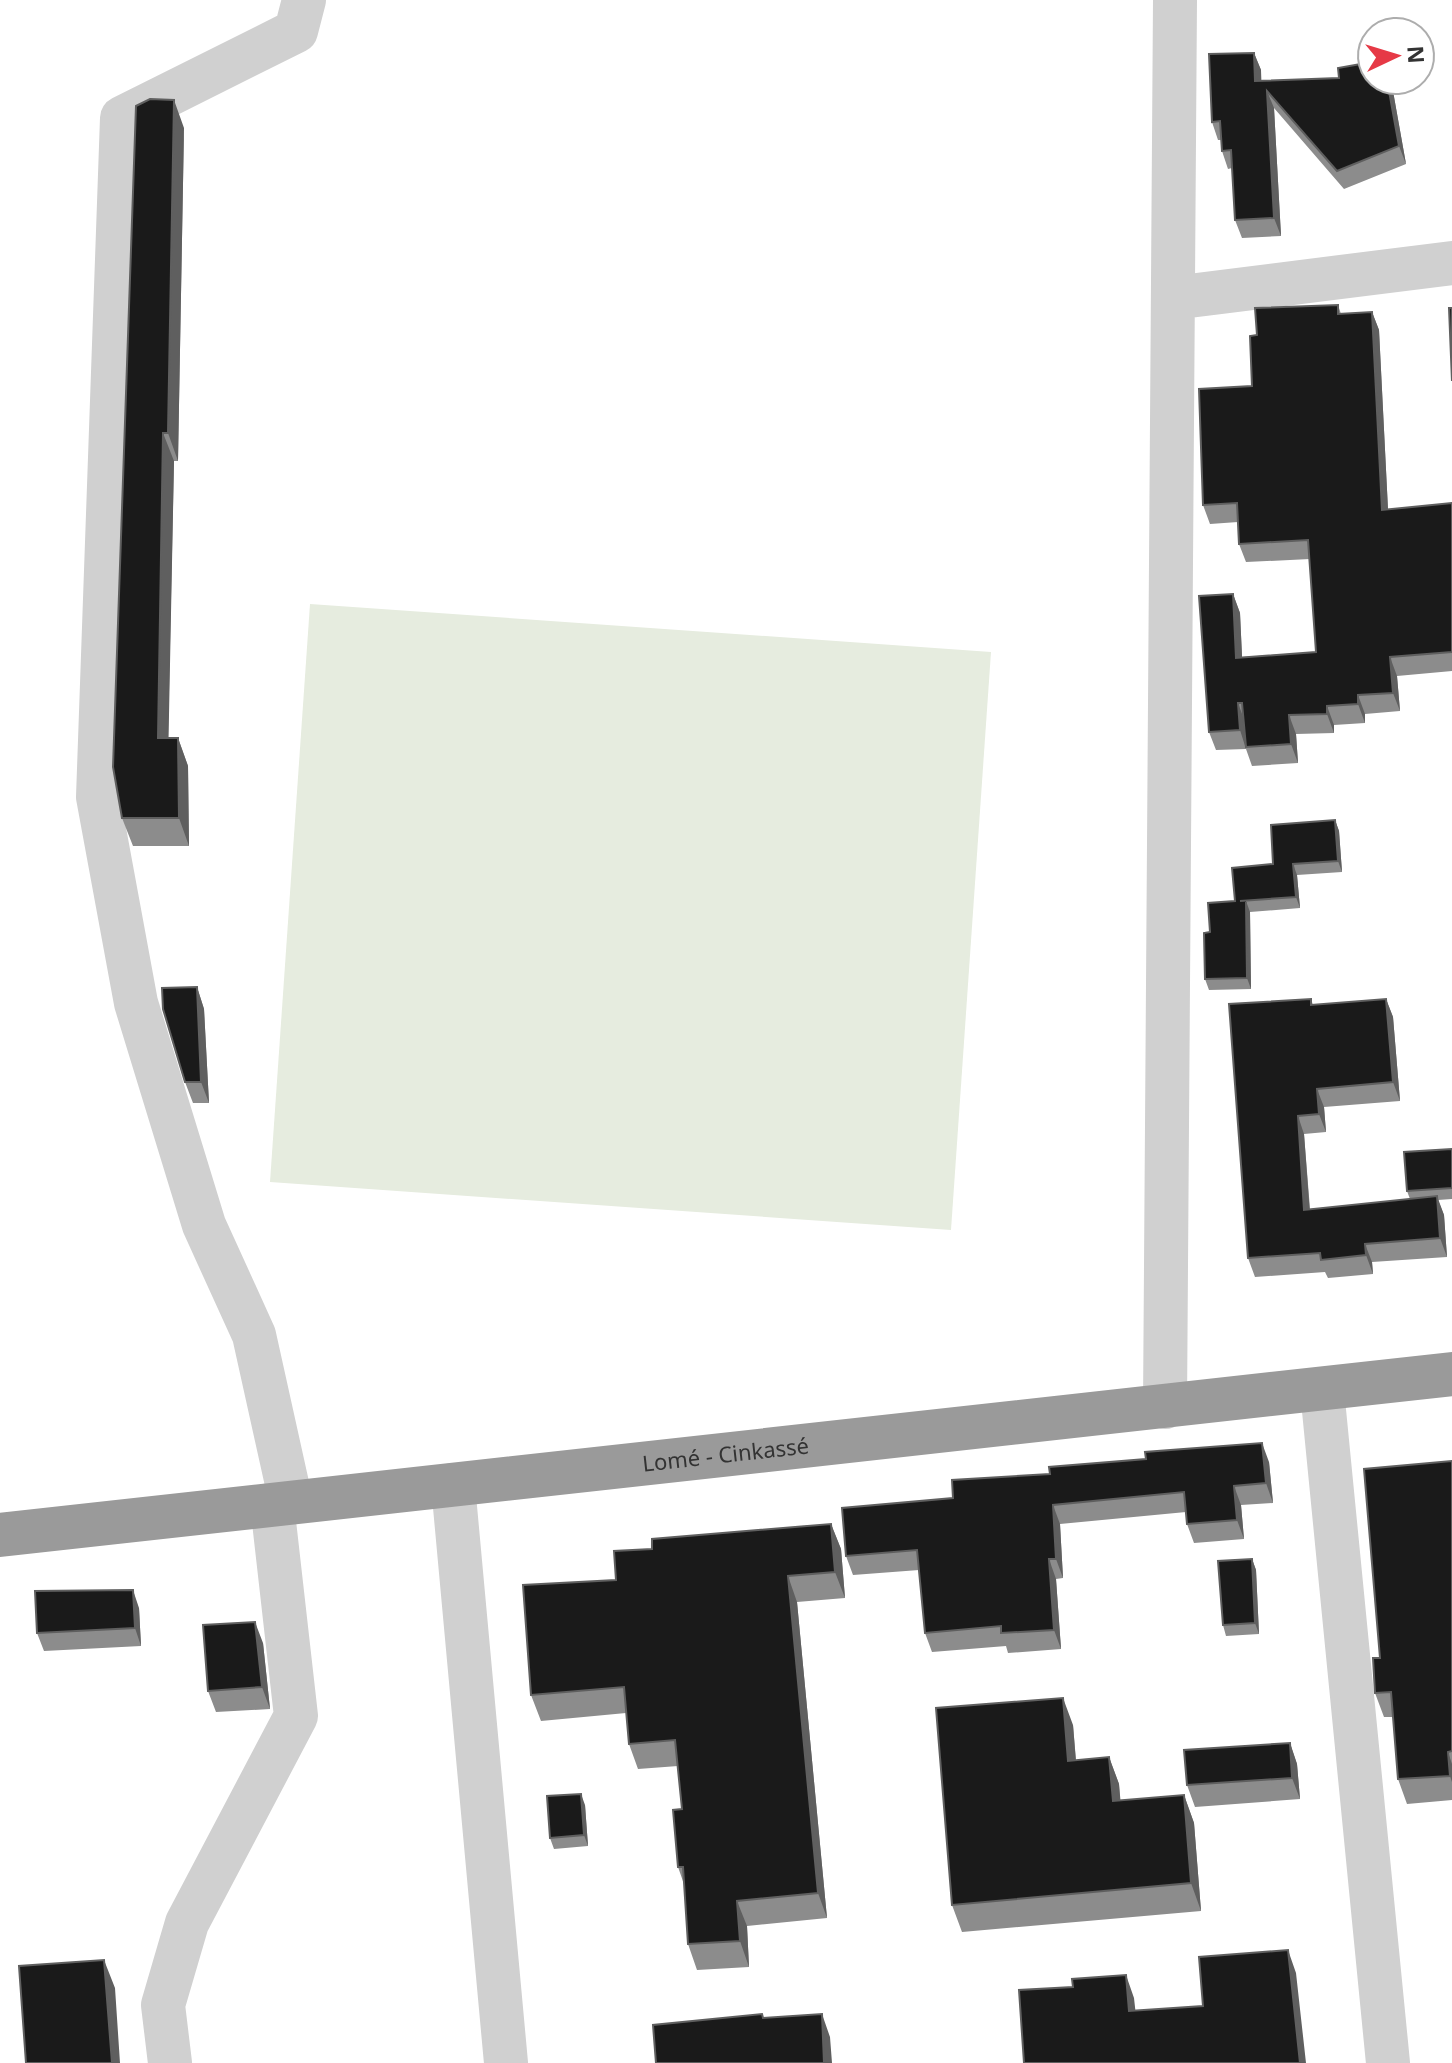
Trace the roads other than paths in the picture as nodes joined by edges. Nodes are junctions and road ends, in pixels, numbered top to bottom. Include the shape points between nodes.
1 (304, 0) edge
2 (1175, 0) edge
3 (1452, 263) edge
4 (1173, 298) junction
5 (1452, 1374) edge
6 (1322, 1390) junction
7 (1165, 1407) junction
8 (453, 1485) junction
9 (282, 1503) junction
10 (0, 1535) edge
11 (170, 2063) edge
12 (506, 2063) edge
13 (1388, 2063) edge

1 - 9 street via 296,31 122,118 98,797 136,1003 204,1225 254,1335
2 - 4 street
3 - 4 street
4 - 7 street
5 - 6 highway, Lomé - Cinkassé
6 - 7 highway, Lomé - Cinkassé
6 - 13 street
7 - 8 highway, Lomé - Cinkassé
8 - 9 highway, Lomé - Cinkassé
8 - 12 street
9 - 10 highway, Lomé - Cinkassé
9 - 11 street via 296,1716 187,1923 163,2005

